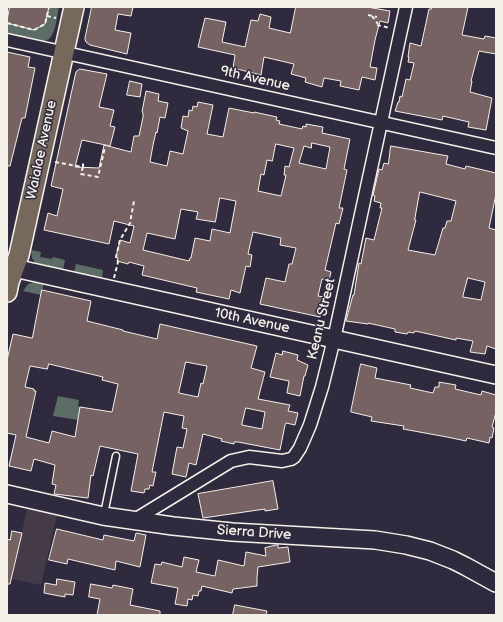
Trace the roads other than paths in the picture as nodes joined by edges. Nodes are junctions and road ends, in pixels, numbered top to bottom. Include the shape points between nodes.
1 (74, 7) edge
2 (406, 7) edge
3 (7, 40) edge
4 (64, 52) junction
5 (381, 122) junction
6 (496, 148) edge
7 (10, 267) edge
8 (7, 292) edge
9 (334, 338) junction
10 (496, 375) edge
11 (116, 456) dead end
12 (7, 494) edge
13 (103, 516) junction
14 (133, 520) junction
15 (496, 583) edge

1 - 4 main road, Waialae Avenue
2 - 5 street, Keanu Street
3 - 4 street, 9th Avenue
4 - 5 street, 9th Avenue
4 - 7 main road, Waialae Avenue via 19,255
5 - 6 street, 9th Avenue
5 - 9 street, Keanu Street
7 - 8 main road, Waialae Avenue
7 - 9 street, 10th Avenue
9 - 10 street, 10th Avenue
9 - 14 street, Keanu Street via 314,413 294,457 282,461 249,457 231,461
11 - 13 lane
12 - 13 street, Sierra Drive
13 - 14 street, Sierra Drive
14 - 15 street, Sierra Drive via 204,530 368,540 406,545 452,560

